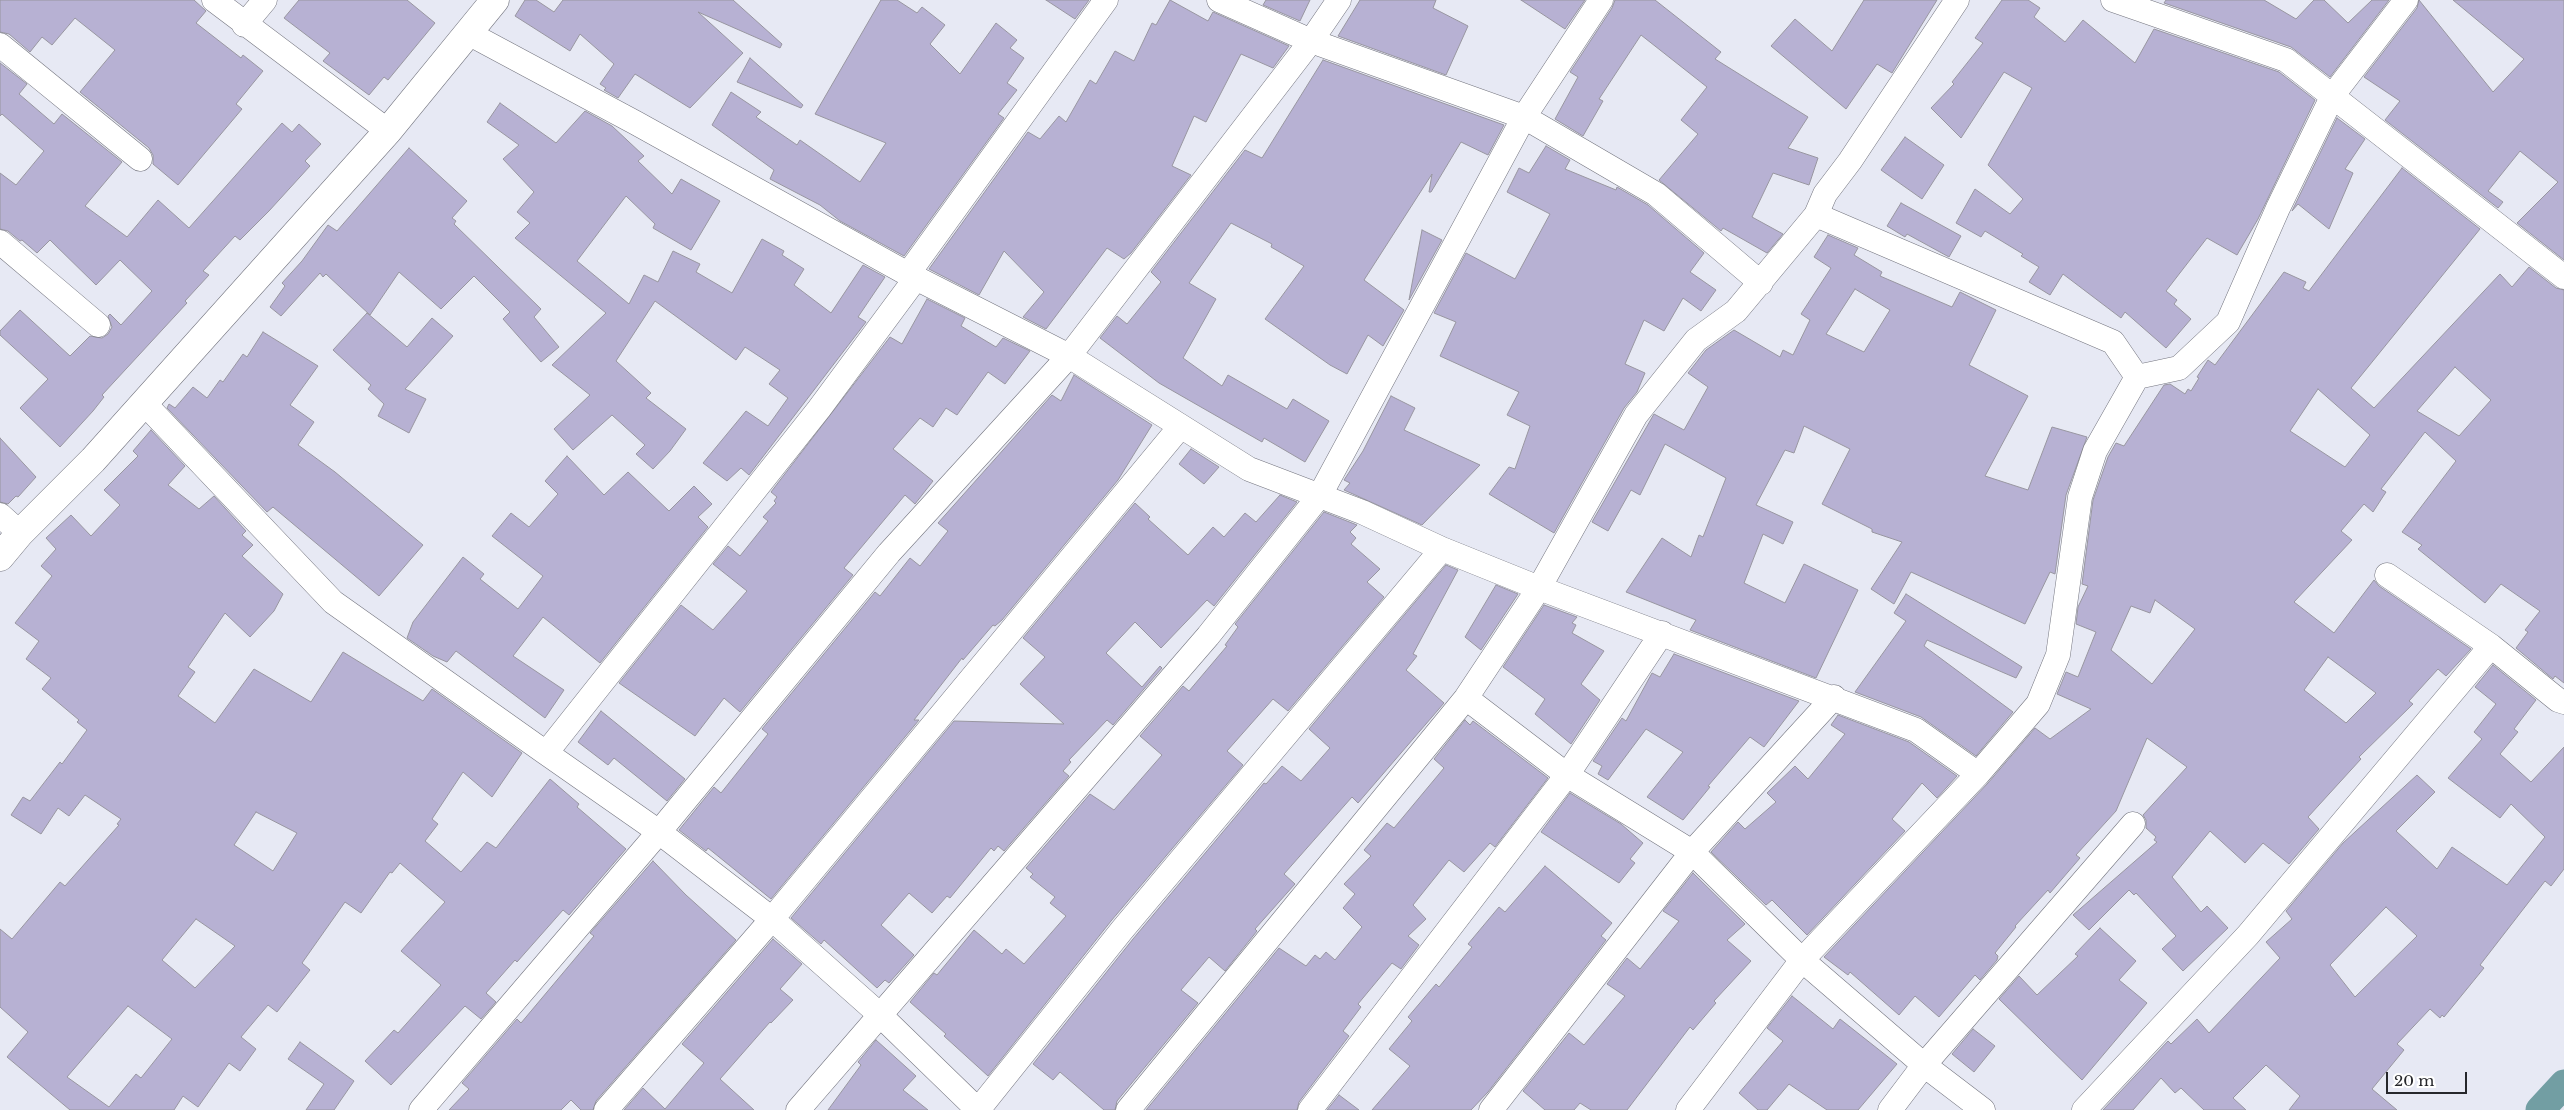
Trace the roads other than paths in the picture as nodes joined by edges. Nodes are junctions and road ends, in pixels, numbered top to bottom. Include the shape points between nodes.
1 (214, 0) edge
2 (265, 0) edge
3 (495, 0) edge
4 (1106, 0) edge
5 (1219, 0) edge
6 (1339, 0) edge
7 (1601, 0) edge
8 (1957, 0) edge
9 (2113, 0) edge
10 (2406, 0) edge
11 (244, 25) junction
12 (468, 33) junction
13 (1311, 41) junction
14 (0, 45) edge
15 (2332, 95) junction
16 (1524, 117) junction
17 (388, 131) junction
18 (140, 159) dead end
19 (1816, 215) junction
20 (0, 242) edge
21 (912, 276) junction
22 (2564, 277) edge
23 (1761, 283) junction
24 (98, 325) dead end
25 (1069, 356) junction
26 (2137, 377) junction
27 (144, 404) junction
28 (1180, 427) junction
29 (1320, 496) junction
30 (0, 514) edge
31 (20, 533) junction
32 (1442, 549) junction
33 (0, 557) edge
34 (2387, 575) dead end
35 (1539, 588) junction
36 (1662, 633) junction
37 (2491, 646) junction
38 (1834, 697) junction
39 (1466, 698) junction
40 (2564, 702) edge
41 (546, 752) junction
42 (1567, 774) junction
43 (1978, 774) junction
44 (2133, 824) dead end
45 (659, 832) junction
46 (1692, 852) junction
47 (772, 919) junction
48 (1802, 960) junction
49 (879, 1014) junction
50 (1924, 1065) junction
51 (421, 1110) edge
52 (606, 1110) edge
53 (798, 1110) edge
54 (978, 1110) edge
55 (1128, 1110) edge
56 (1310, 1110) edge
57 (1491, 1110) edge
58 (1688, 1110) edge
59 (1890, 1110) edge
60 (1983, 1110) edge
61 (2084, 1110) edge

1 - 11 street
2 - 11 street
3 - 12 main road
4 - 21 street
5 - 13 street
6 - 13 street
7 - 16 street
8 - 19 street via 1825,194
9 - 15 street via 2286,60
10 - 15 street
11 - 17 street
12 - 17 main road
12 - 21 street
13 - 16 street
13 - 25 street
14 - 18 street
15 - 22 street
15 - 26 street via 2228,322 2179,368
16 - 23 street via 1656,194
16 - 29 street
17 - 27 main road
19 - 23 street
19 - 26 street via 2113,342
20 - 24 street
21 - 25 street
21 - 41 street via 819,409
23 - 35 street via 1736,311 1696,340 1636,415
25 - 28 street
25 - 45 street via 889,554
26 - 43 street via 2094,452 2080,497 2058,655 2052,671 2038,704
27 - 31 main road
27 - 41 street via 333,602
28 - 29 street via 1249,468
28 - 47 street
29 - 32 street
29 - 49 street via 1208,636
30 - 31 street
31 - 33 main road
32 - 35 street
32 - 54 street via 1122,930
34 - 37 street
35 - 36 street
35 - 39 street
36 - 38 street
36 - 42 street
37 - 40 street
37 - 61 street via 2248,935
38 - 43 street via 1916,730
38 - 46 street
39 - 42 street
39 - 55 street
41 - 45 street
42 - 46 street
42 - 56 street
43 - 48 street
44 - 50 street
45 - 47 street
45 - 51 street
46 - 48 street
46 - 57 street
47 - 49 street
47 - 52 street
48 - 50 street
48 - 58 street
49 - 53 street
49 - 54 street
50 - 59 street
50 - 60 street

